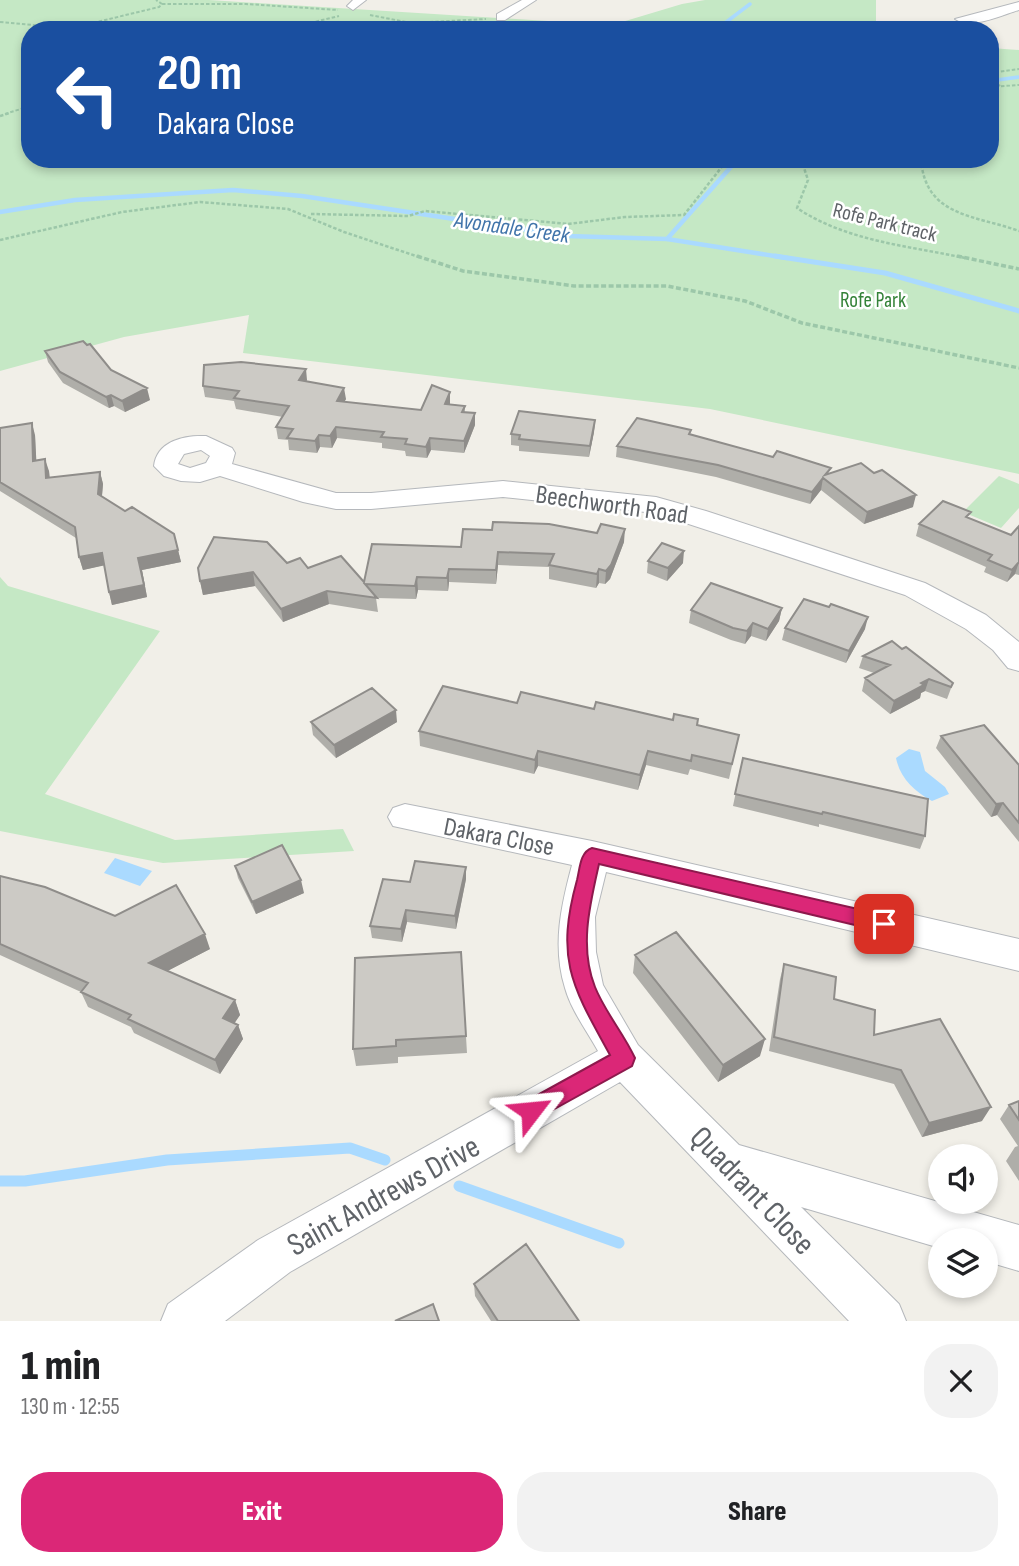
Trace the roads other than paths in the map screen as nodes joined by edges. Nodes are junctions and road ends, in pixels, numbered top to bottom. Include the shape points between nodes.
1 (530, 0) edge
2 (1019, 6) edge
3 (501, 17) road end
4 (961, 19) dead end
5 (216, 467) dead end
6 (1019, 661) edge
7 (405, 817) dead end
8 (592, 855) junction
9 (1019, 955) edge
10 (624, 1058) junction
11 (727, 1163) junction
12 (1019, 1248) edge
13 (185, 1321) edge
14 (882, 1321) edge

1 - 3 street
2 - 4 street
5 - 6 street, Beechworth Road via 336,501 503,489 656,505 915,589 976,622
7 - 8 street, Dakara Close
8 - 9 street, Dakara Close
8 - 10 street, Dakara Close via 577,917 577,952 584,989
10 - 11 street, Quadrant Close
10 - 13 street, Saint Andrews Drive via 275,1256
11 - 12 street
11 - 14 street, Quadrant Close

